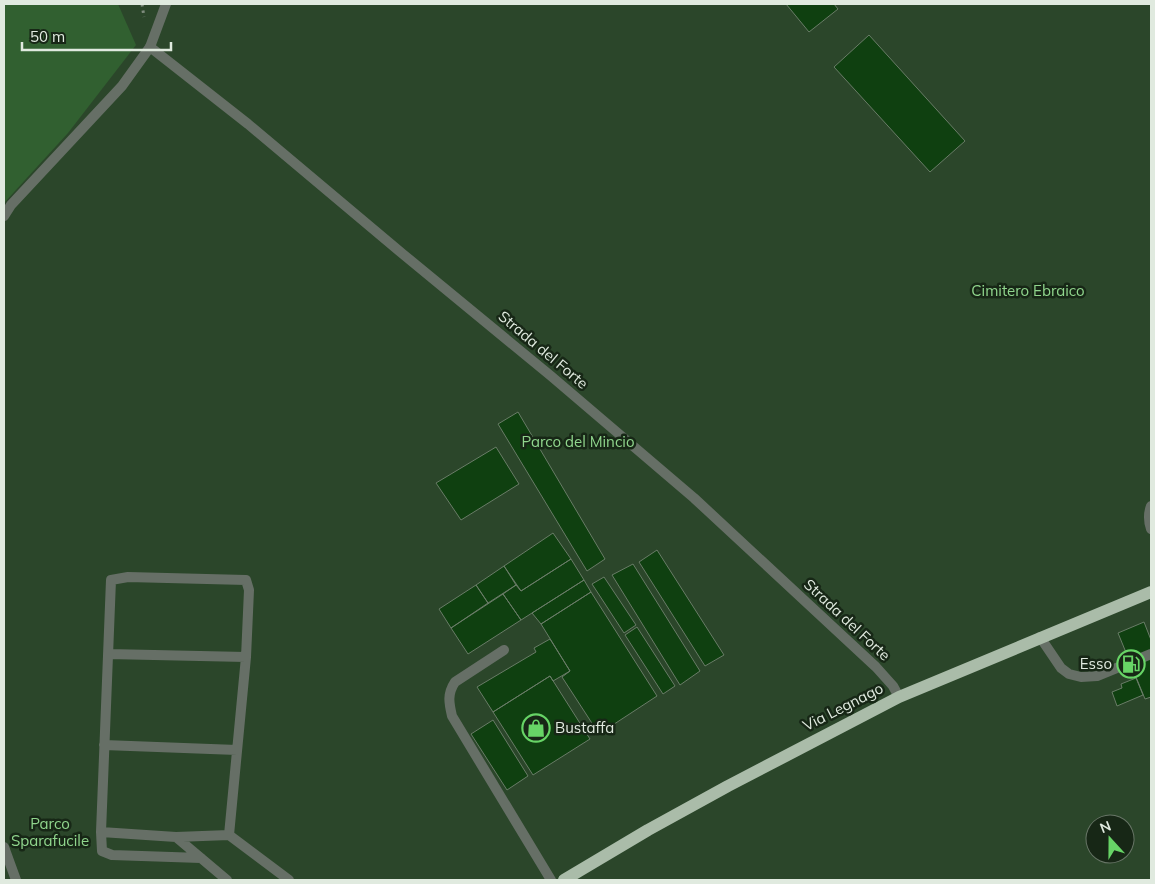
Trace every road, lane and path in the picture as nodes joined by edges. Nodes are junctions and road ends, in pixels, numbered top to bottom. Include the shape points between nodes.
1 (166, 4) edge
2 (150, 47) junction
3 (4, 216) edge
4 (1151, 506) edge
5 (1151, 529) edge
6 (1151, 592) edge
7 (1040, 637) junction
8 (504, 650) dead end
9 (108, 654) junction
10 (1151, 654) edge
11 (246, 657) junction
12 (899, 697) junction
13 (104, 745) junction
14 (237, 750) junction
15 (101, 832) junction
16 (229, 835) junction
17 (176, 837) junction
18 (4, 847) edge
19 (201, 858) junction
20 (16, 880) edge
21 (227, 880) edge
22 (289, 880) edge
23 (551, 880) edge
24 (564, 880) edge

1 - 2 street
2 - 3 street via 122,86
2 - 12 street, Strada del Forte via 248,124 694,498 876,667
4 - 5 street
6 - 7 main road, Via Legnago
7 - 10 street via 1061,668 1081,677 1097,676
7 - 12 main road, Via Legnago
8 - 23 street via 455,682 449,698 452,716
9 - 11 street
9 - 11 street via 111,580 128,576 246,580 249,590
9 - 13 street
11 - 14 street
12 - 24 main road, Via Legnago via 728,786
13 - 14 street
13 - 15 street
14 - 16 street
15 - 17 street
15 - 19 street via 102,851 112,854
16 - 17 street
16 - 22 street
17 - 19 street
18 - 20 street
19 - 21 street

